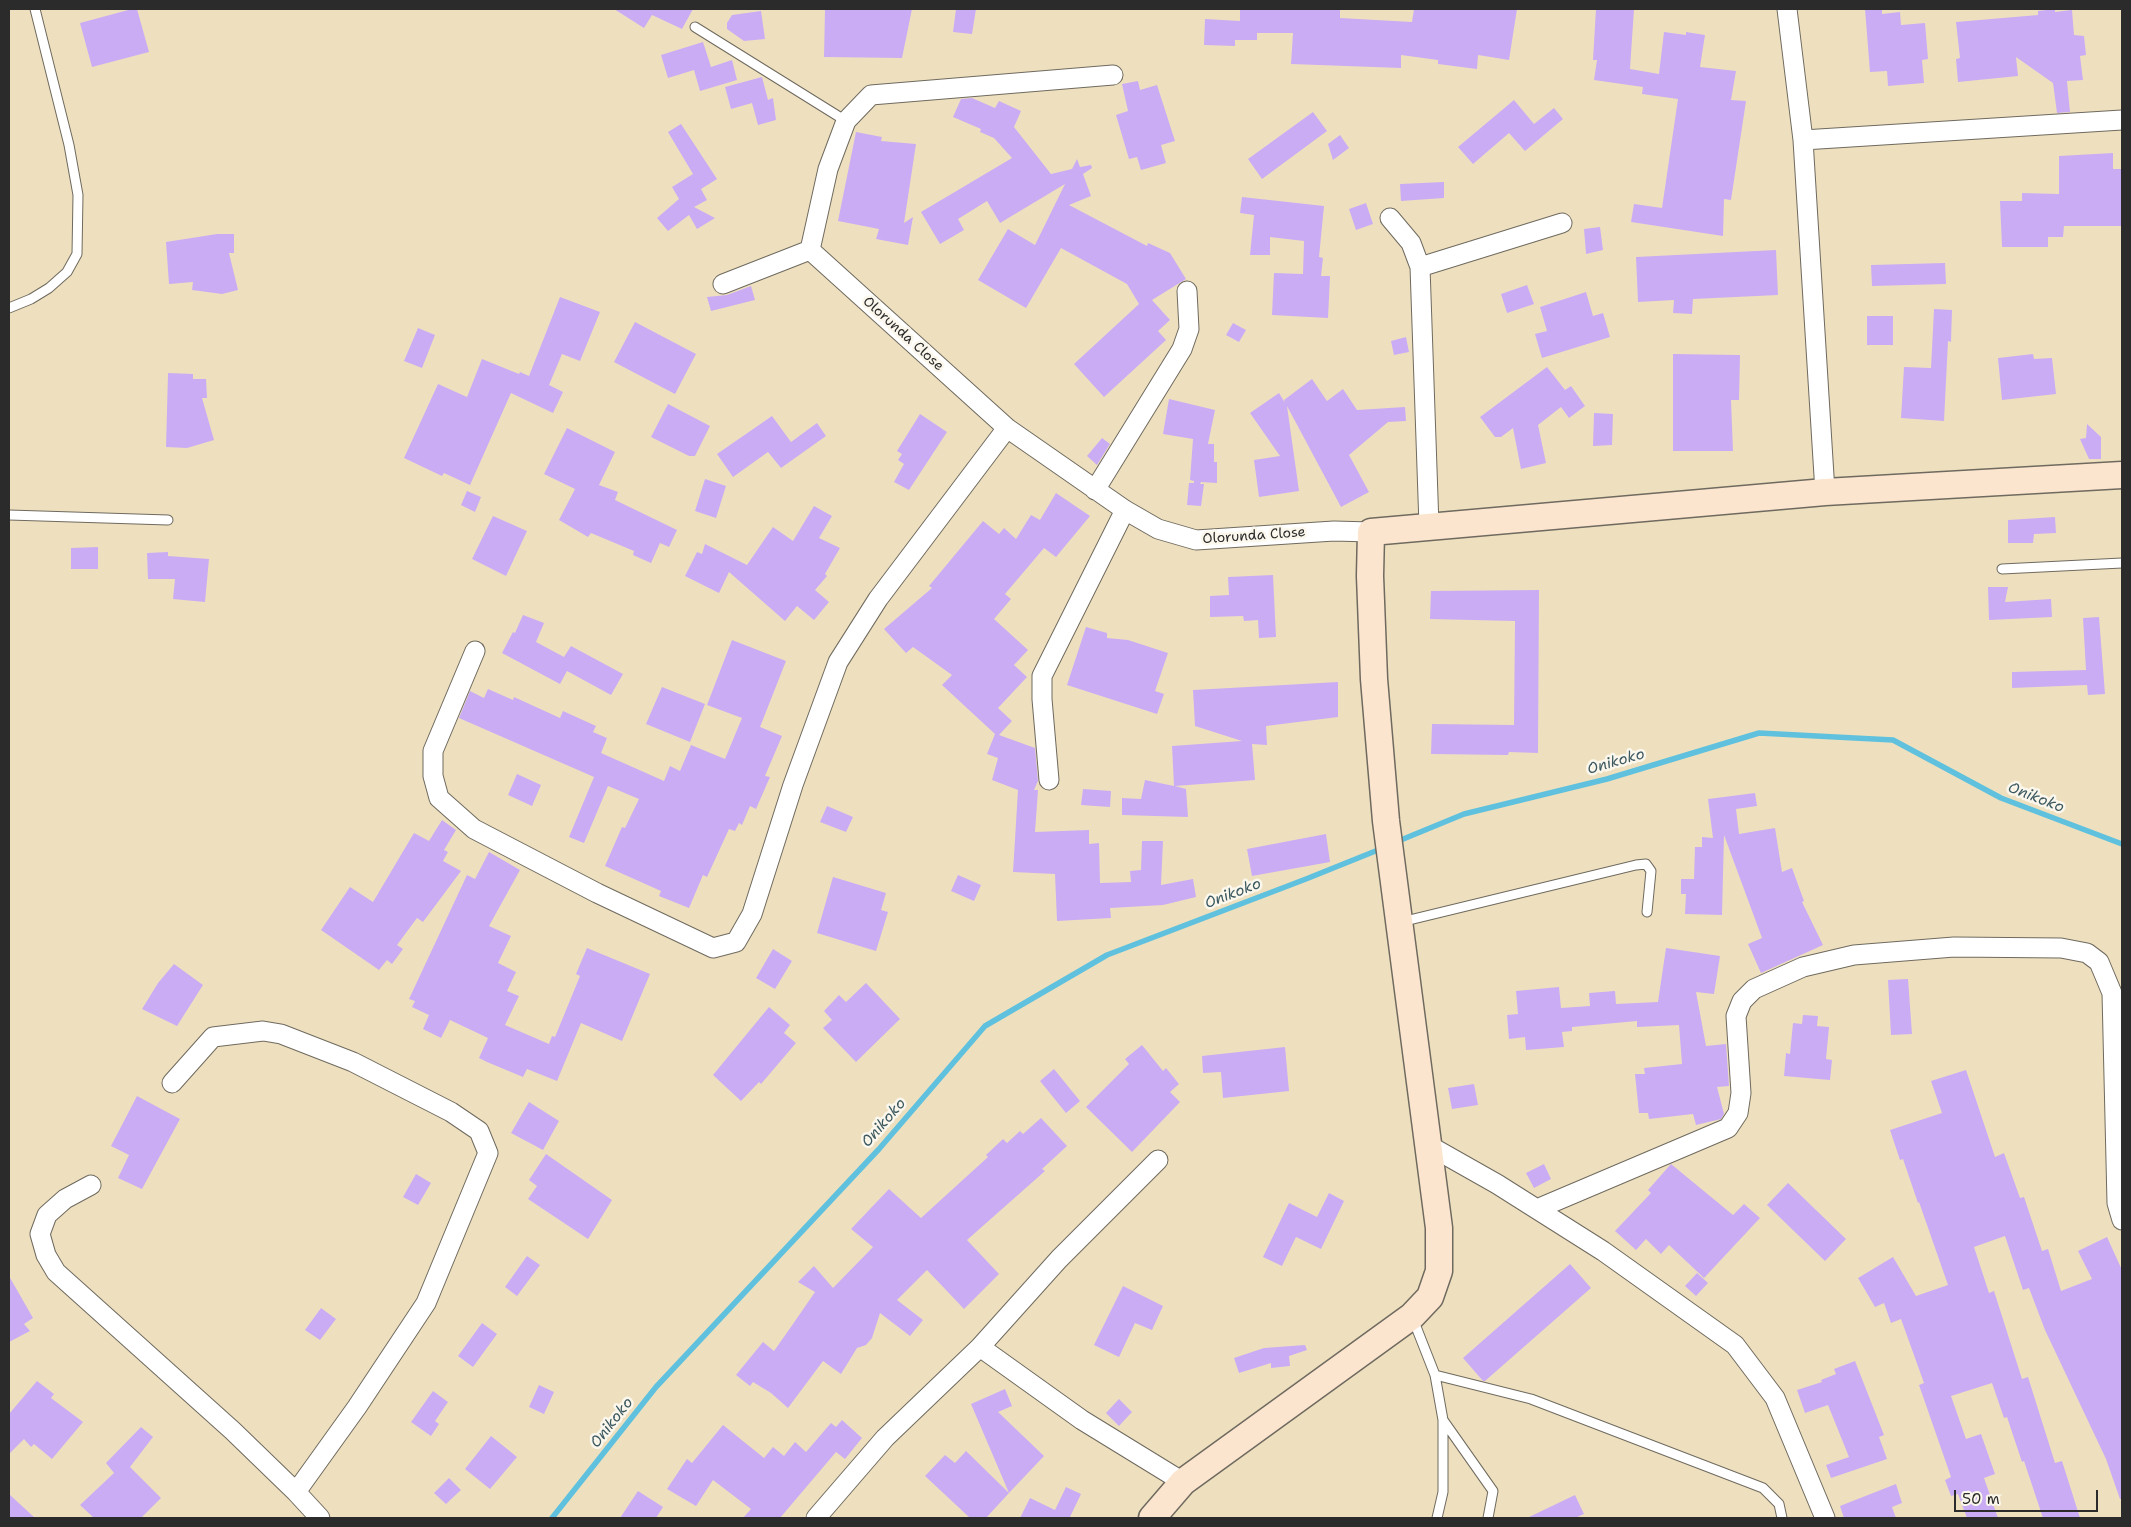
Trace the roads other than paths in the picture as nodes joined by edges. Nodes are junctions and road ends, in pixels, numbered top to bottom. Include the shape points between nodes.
1 (35, 9) edge
2 (1787, 9) edge
3 (695, 27) dead end
4 (1113, 74) dead end
5 (2122, 120) edge
6 (846, 121) junction
7 (1803, 140) junction
8 (1390, 218) dead end
9 (1562, 223) dead end
10 (810, 250) junction
11 (1420, 267) junction
12 (723, 284) dead end
13 (1188, 291) dead end
14 (9, 308) edge
15 (1008, 428) junction
16 (2122, 475) edge
17 (1095, 490) junction
18 (1825, 492) junction
19 (1125, 510) junction
20 (9, 515) edge
21 (168, 520) dead end
22 (1429, 526) junction
23 (1371, 532) junction
24 (2122, 563) edge
25 (2002, 569) dead end
26 (475, 651) dead end
27 (1049, 780) dead end
28 (1647, 912) dead end
29 (1398, 922) junction
30 (2118, 1037) edge
31 (172, 1083) dead end
32 (1428, 1145) junction
33 (1158, 1160) dead end
34 (91, 1185) dead end
35 (1537, 1209) junction
36 (2122, 1220) edge
37 (1412, 1316) junction
38 (980, 1347) junction
39 (1436, 1374) junction
40 (1443, 1420) junction
41 (1183, 1482) junction
42 (296, 1492) junction
43 (320, 1518) edge
44 (816, 1518) edge
45 (1152, 1518) edge
46 (1437, 1518) edge
47 (1488, 1518) edge
48 (1782, 1518) edge
49 (1825, 1518) edge

1 - 14 lane via 78,195 77,254 67,272 49,288
2 - 7 street
3 - 6 lane
4 - 6 street via 871,95
5 - 7 street
6 - 10 street via 828,169
7 - 18 street
8 - 11 street via 1411,243
9 - 11 street
10 - 12 street
10 - 15 street, Olorunda Close
11 - 22 street
13 - 17 street via 1189,329 1182,349
15 - 17 street, Olorunda Close
15 - 26 street via 878,599 838,662 793,785 752,914 736,942 714,948 597,893 474,829 438,798 433,776 434,750
16 - 18 main road
17 - 19 street, Olorunda Close
18 - 22 main road
19 - 23 street, Olorunda Close via 1158,529 1196,540 1334,531
19 - 27 street via 1042,676
20 - 21 lane
22 - 23 main road
23 - 29 main road via 1374,670
24 - 25 lane
28 - 29 lane via 1651,871 1646,864 1636,864
29 - 32 main road
30 - 35 street via 2112,992 2099,962 2087,953 2061,948 1954,948 1854,955 1803,967 1754,989 1742,1001 1736,1016 1741,1092 1738,1113 1728,1128
30 - 36 street via 2117,1203
31 - 42 street via 213,1037 263,1031 282,1034 353,1062 451,1112 479,1131 488,1153 426,1303
32 - 35 street
32 - 37 main road via 1439,1228 1439,1271 1430,1297
33 - 38 street via 1059,1259
34 - 42 street via 65,1199 47,1215 40,1234 56,1272
35 - 49 street via 1603,1251 1735,1345 1775,1398
37 - 39 lane
37 - 41 main road
38 - 41 street via 1082,1420
38 - 44 street via 885,1438
39 - 40 lane
39 - 48 lane via 1531,1399 1763,1488 1779,1504
40 - 46 lane via 1443,1492
40 - 47 lane via 1493,1491
41 - 45 main road
42 - 43 street

